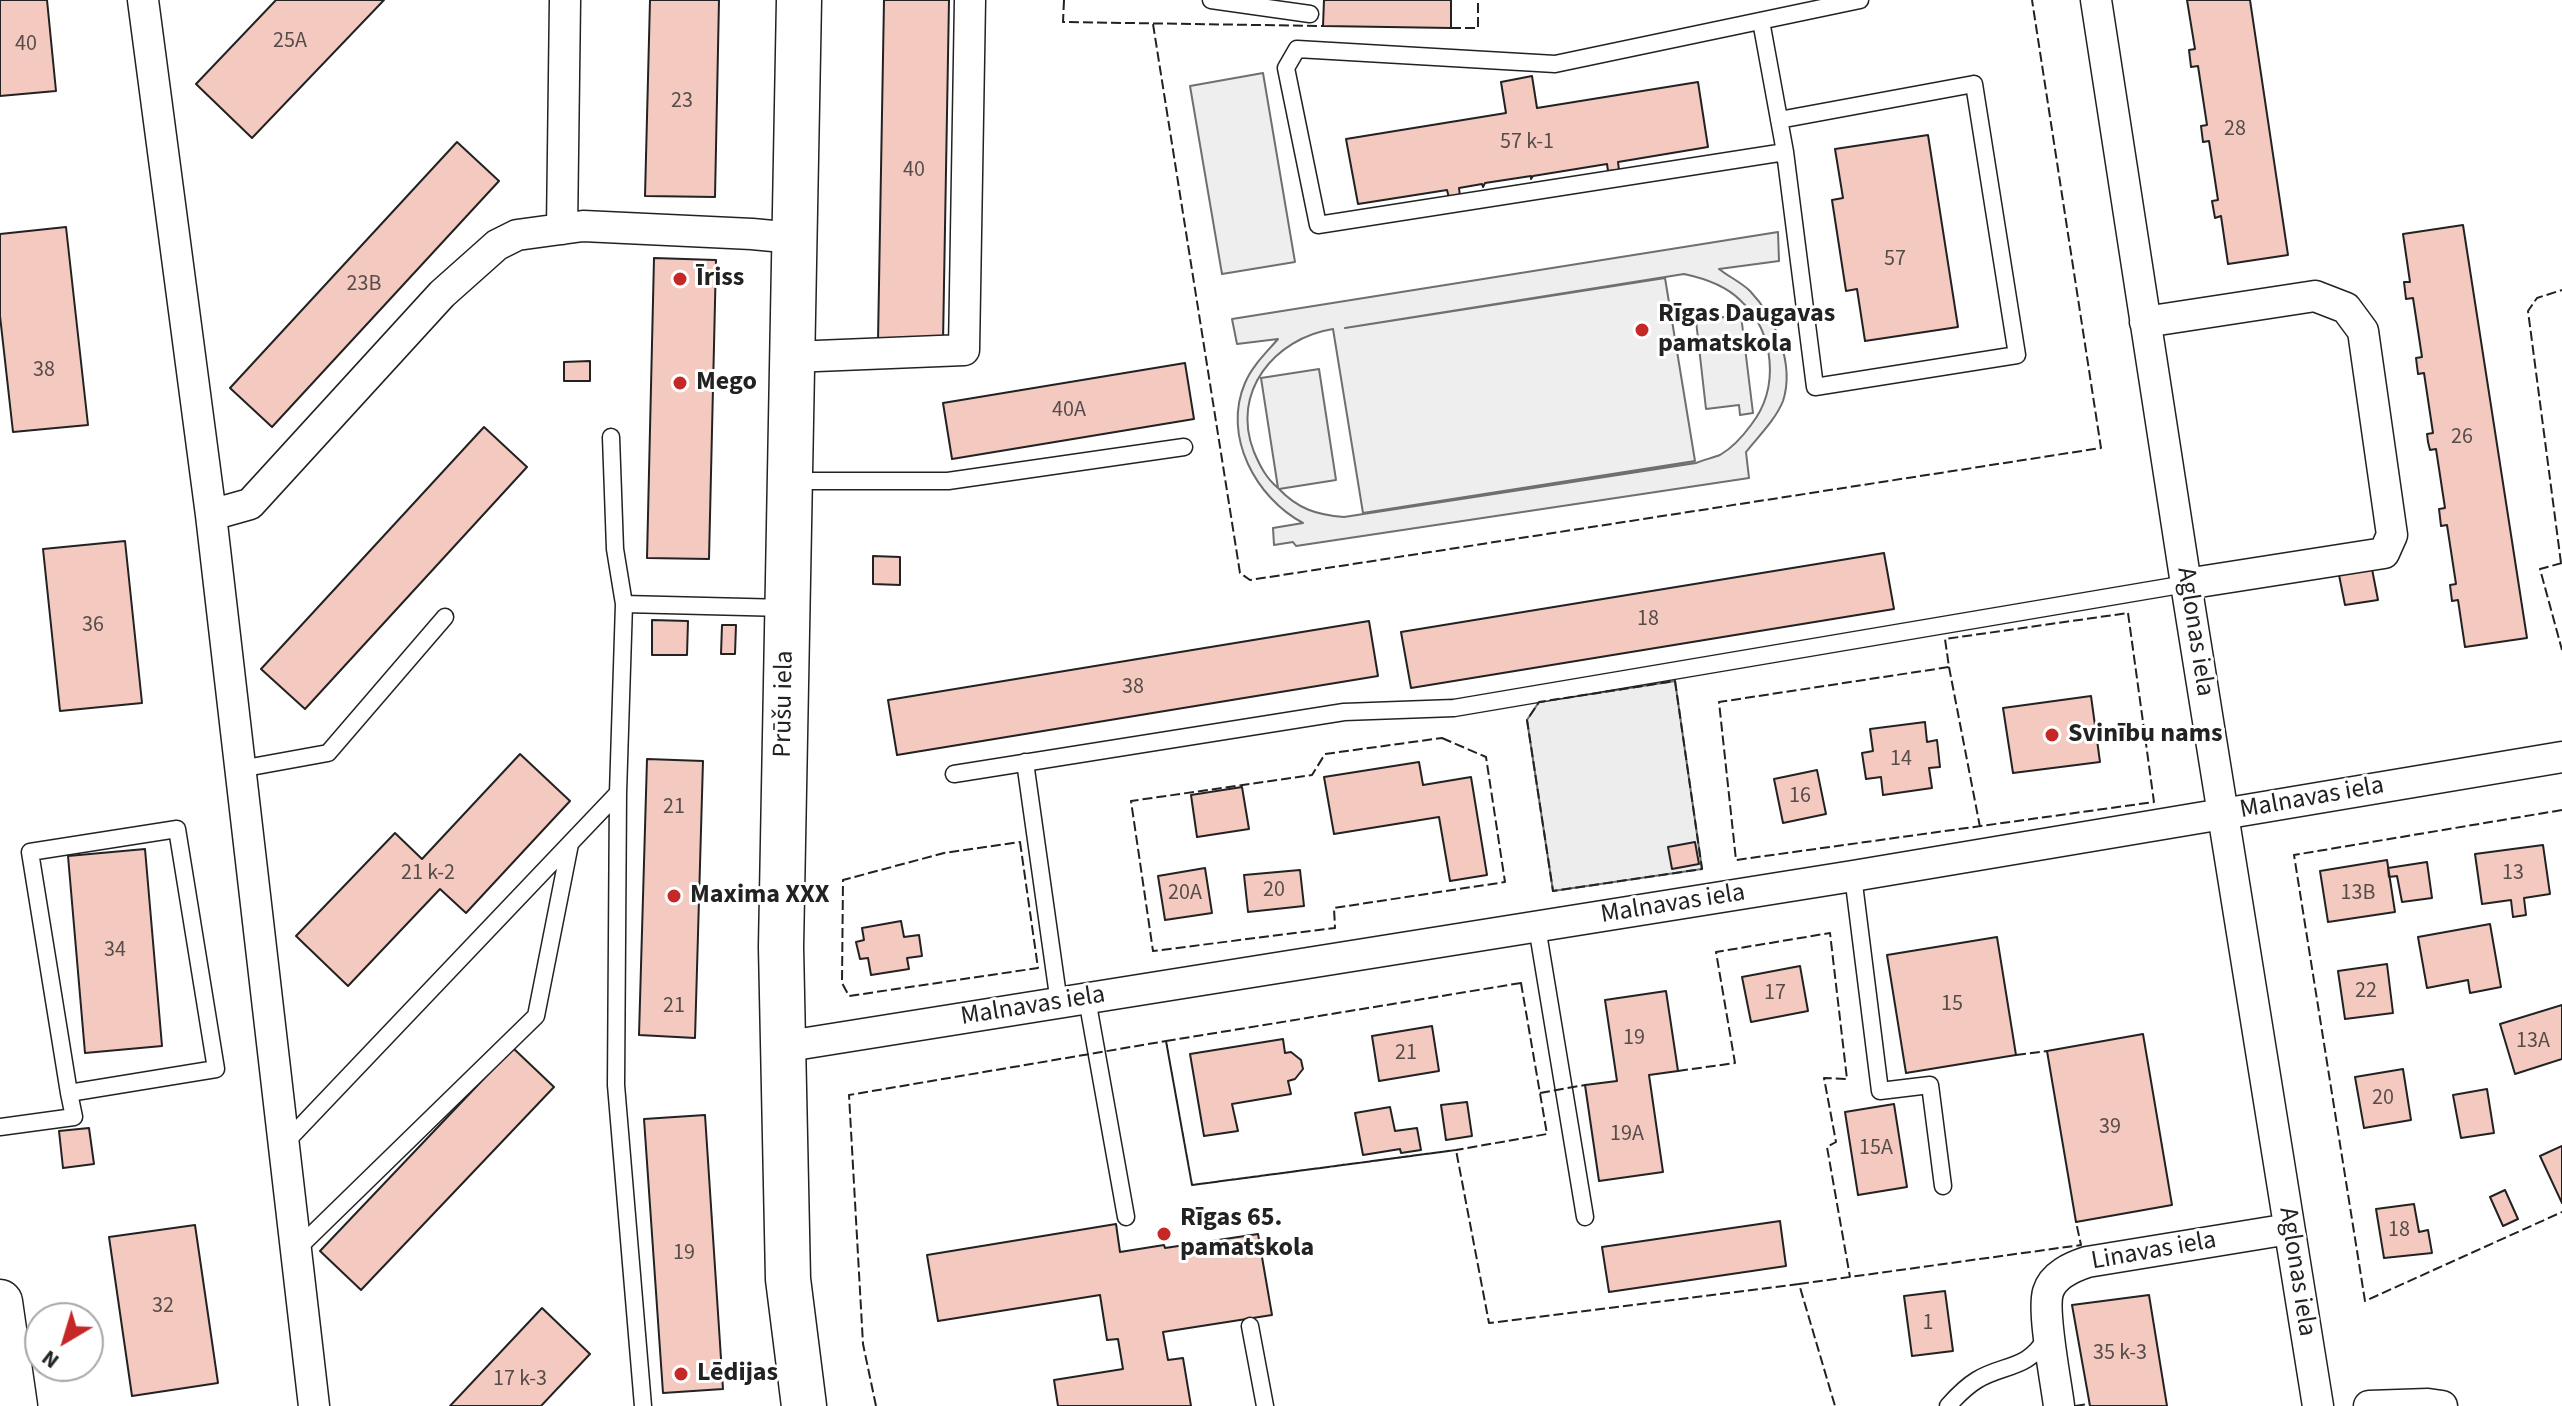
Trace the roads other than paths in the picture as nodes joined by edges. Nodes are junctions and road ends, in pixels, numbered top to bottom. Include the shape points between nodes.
1 (143, 0) edge
2 (565, 0) edge
3 (799, 0) edge
4 (970, 0) edge
5 (1211, 0) edge
6 (1860, 0) edge
7 (2096, 0) edge
8 (1310, 14) dead end
9 (1761, 21) junction
10 (1779, 120) junction
11 (1785, 152) junction
12 (562, 229) junction
13 (794, 238) junction
14 (2145, 322) junction
15 (792, 357) junction
16 (611, 437) dead end
17 (1184, 447) dead end
18 (790, 481) junction
19 (211, 515) junction
20 (2186, 584) junction
21 (624, 604) junction
22 (787, 608) junction
23 (445, 617) dead end
24 (2562, 757) edge
25 (1025, 762) junction
26 (240, 769) junction
27 (954, 774) dead end
28 (618, 793) junction
29 (2223, 814) junction
30 (571, 842) junction
31 (1853, 876) junction
32 (1537, 927) junction
33 (1073, 1001) junction
34 (782, 1047) junction
35 (69, 1093) junction
36 (0, 1127) edge
37 (283, 1146) junction
38 (1943, 1186) dead end
39 (1126, 1217) dead end
40 (1585, 1217) dead end
41 (2289, 1229) junction
42 (295, 1251) junction
43 (0, 1302) edge
44 (1250, 1326) dead end
45 (2049, 1332) junction
46 (15, 1406) edge
47 (314, 1406) edge
48 (643, 1406) edge
49 (804, 1406) edge
50 (1265, 1406) edge
51 (1948, 1406) edge
52 (2059, 1406) edge
53 (2318, 1406) edge
54 (2369, 1406) edge
55 (2442, 1406) edge

1 - 19 street
2 - 12 street
3 - 13 street, Prūšu iela
4 - 15 street via 964,350
5 - 8 lane
6 - 9 lane
7 - 14 street, Aglonas iela
9 - 10 lane
9 - 11 lane via 1555,64 1297,49 1286,68 1318,225
10 - 11 lane
10 - 11 lane via 1974,84 2017,355 1815,387
12 - 13 street via 614,227
12 - 19 street via 517,235 497,245 442,294 250,504
13 - 15 street, Prūšu iela
14 - 20 street, Aglonas iela
14 - 20 street via 2315,296 2346,308 2363,331 2392,535 2384,553
15 - 18 street, Prūšu iela
16 - 21 lane via 615,549
17 - 18 lane via 948,481
18 - 22 street, Prūšu iela
19 - 26 street
20 - 25 lane via 1454,708 1344,712
20 - 29 street, Aglonas iela
21 - 22 lane
21 - 28 lane
22 - 34 street, Prūšu iela
23 - 26 lane via 328,753
24 - 29 street, Malnavas iela
25 - 27 lane
25 - 33 lane
26 - 37 street
28 - 30 lane
28 - 48 lane via 616,1085
29 - 31 street, Malnavas iela
29 - 41 street, Aglonas iela
30 - 37 lane
30 - 42 lane via 536,1016
31 - 32 street, Malnavas iela
31 - 38 lane via 1880,1091 1930,1085
32 - 33 street, Malnavas iela
32 - 40 lane
33 - 34 street, Malnavas iela
33 - 39 lane
34 - 49 street, Prūšu iela via 788,1279
35 - 35 lane via 30,852 177,829 216,1069
35 - 36 lane via 74,1117
37 - 42 street
41 - 45 street, Linavas iela via 2087,1262 2066,1270 2048,1290
41 - 53 street, Aglonas iela
42 - 47 street
43 - 46 street
44 - 50 lane
45 - 51 lane via 2038,1352 1977,1380
45 - 52 street, Linavas iela
54 - 55 street

